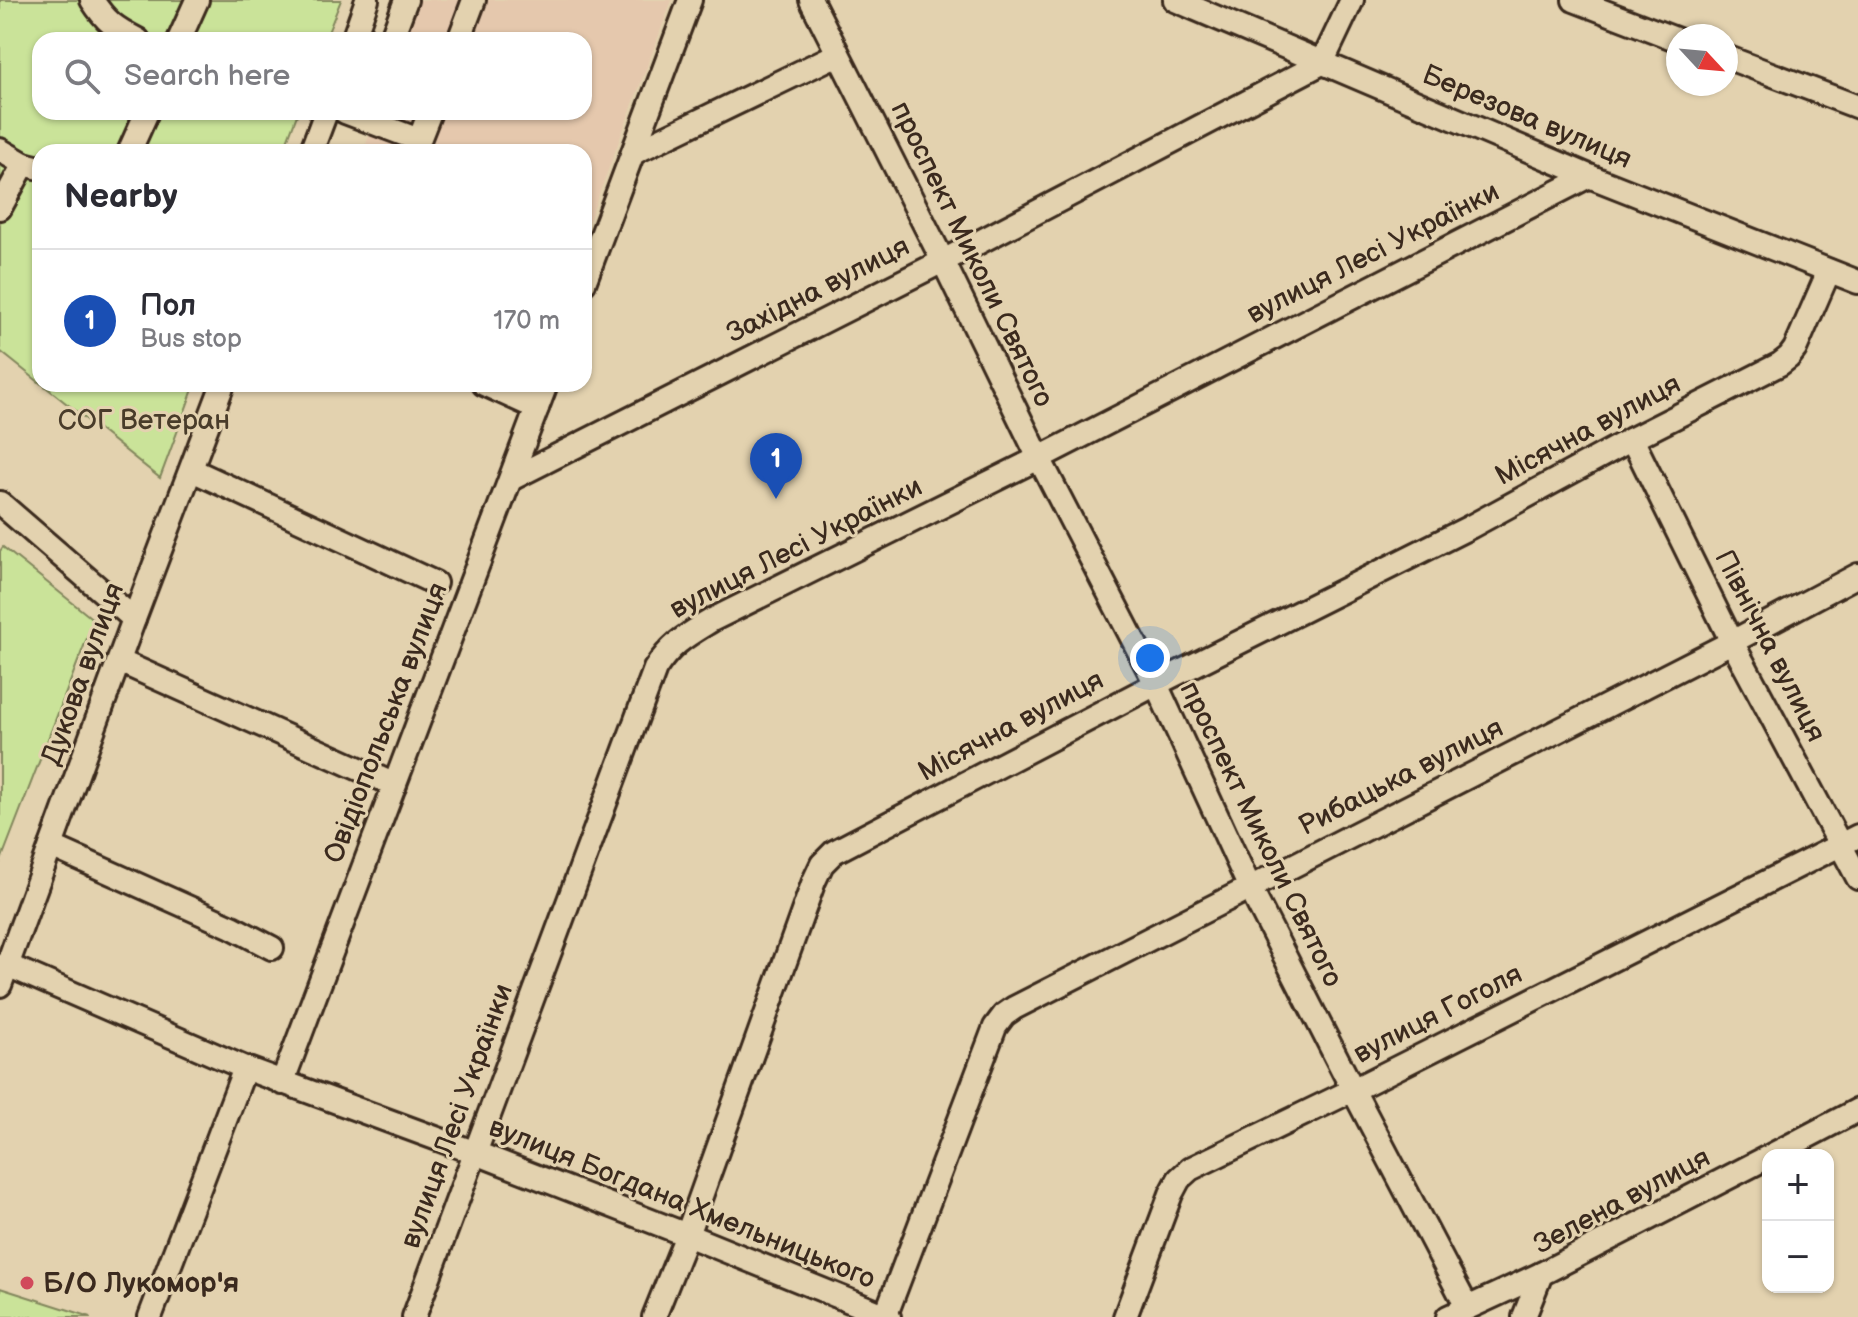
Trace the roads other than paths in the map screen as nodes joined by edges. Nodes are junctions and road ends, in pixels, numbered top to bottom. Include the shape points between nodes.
1 (92, 0) edge
2 (197, 0) edge
3 (367, 0) edge
4 (406, 0) edge
5 (474, 0) edge
6 (690, 0) edge
7 (811, 0) edge
8 (1175, 0) edge
9 (1352, 0) edge
10 (1582, 2) edge
11 (124, 32) edge
12 (183, 32) edge
13 (356, 32) edge
14 (394, 32) edge
15 (462, 32) edge
16 (1666, 35) edge
17 (838, 54) junction
18 (1738, 62) edge
19 (1322, 63) junction
20 (1858, 107) edge
21 (143, 120) edge
22 (323, 120) edge
23 (371, 120) edge
24 (427, 120) edge
25 (133, 144) edge
26 (314, 144) edge
27 (0, 150) edge
28 (633, 153) junction
29 (32, 166) edge
30 (1589, 176) junction
31 (0, 208) edge
32 (943, 261) junction
33 (592, 262) edge
34 (1829, 271) junction
35 (1858, 282) edge
36 (220, 392) edge
37 (502, 392) edge
38 (543, 392) edge
39 (537, 408) junction
40 (1632, 439) junction
41 (1039, 458) junction
42 (192, 470) junction
43 (511, 479) junction
44 (0, 503) edge
45 (1858, 575) edge
46 (435, 583) dead end
47 (134, 619) junction
48 (1732, 642) junction
49 (119, 661) junction
50 (1156, 684) junction
51 (395, 785) junction
52 (1850, 841) edge
53 (51, 846) junction
54 (1858, 878) edge
55 (1250, 888) junction
56 (272, 948) dead end
57 (4, 975) edge
58 (245, 1068) junction
59 (282, 1083) junction
60 (1353, 1090) junction
61 (1858, 1110) edge
62 (1783, 1149) edge
63 (476, 1153) junction
64 (1762, 1160) edge
65 (687, 1235) junction
66 (1541, 1274) junction
67 (1458, 1312) edge
68 (1532, 1315) edge
69 (150, 1317) edge
70 (414, 1317) edge
71 (654, 1317) edge
72 (887, 1317) edge
73 (1125, 1317) edge

1 - 11 street via 104,18
2 - 12 street
3 - 13 street
4 - 14 street
5 - 15 street
6 - 28 street
7 - 17 street, проспект Миколи Святого
8 - 19 street, Березова вулиця
9 - 19 street
10 - 16 street
17 - 28 street
17 - 32 street, проспект Миколи Святого
18 - 20 street
19 - 30 street, Березова вулиця
19 - 32 street, Західна вулиця
21 - 25 street
22 - 26 street
23 - 24 street via 419,140
27 - 29 street
28 - 33 street
29 - 31 street
30 - 34 street, Березова вулиця
30 - 41 street, вулиця Лесі Українки
32 - 41 street, проспект Миколи Святого
32 - 43 street, Західна вулиця
34 - 35 street, Березова вулиця
34 - 40 street, Місячна вулиця via 1789,357
36 - 42 street, Дукова вулиця
37 - 39 street
38 - 39 street, Овідіопольська вулиця
39 - 43 street, Овідіопольська вулиця
40 - 48 street, Північна вулиця
40 - 50 street, Місячна вулиця via 1470,527
41 - 50 street, проспект Миколи Святого
41 - 63 street, вулиця Лесі Українки via 712,620 665,654 655,669
42 - 46 street
42 - 47 street, Дукова вулиця
43 - 51 street, Овідіопольська вулиця
44 - 47 street
45 - 48 street, Рибацька вулиця
47 - 49 street, Дукова вулиця
48 - 52 street, Північна вулиця
48 - 55 street, Рибацька вулиця
49 - 51 street
49 - 53 street, Дукова вулиця
50 - 55 street, проспект Миколи Святого
50 - 65 street, Місячна вулиця via 834,852 822,864
51 - 59 street, Овідіопольська вулиця
52 - 54 street, Північна вулиця
52 - 60 street, вулиця Гоголя
53 - 56 street
53 - 57 street, Дукова вулиця
55 - 60 street, проспект Миколи Святого
55 - 72 street, Рибацька вулиця via 1004,1015 995,1027
57 - 58 street, вулиця Богдана Хмельницького
58 - 59 street, вулиця Богдана Хмельницького
58 - 69 street
59 - 63 street, вулиця Богдана Хмельницького
60 - 67 street, проспект Миколи Святого
60 - 73 street, вулиця Гоголя via 1179,1179
61 - 62 street, Зелена вулиця
63 - 65 street, вулиця Богдана Хмельницького
63 - 70 street, вулиця Лесі Українки
64 - 66 street, Зелена вулиця
65 - 71 street, Місячна вулиця
65 - 72 street, вулиця Богдана Хмельницького
66 - 67 street
66 - 68 street, Зелена вулиця

